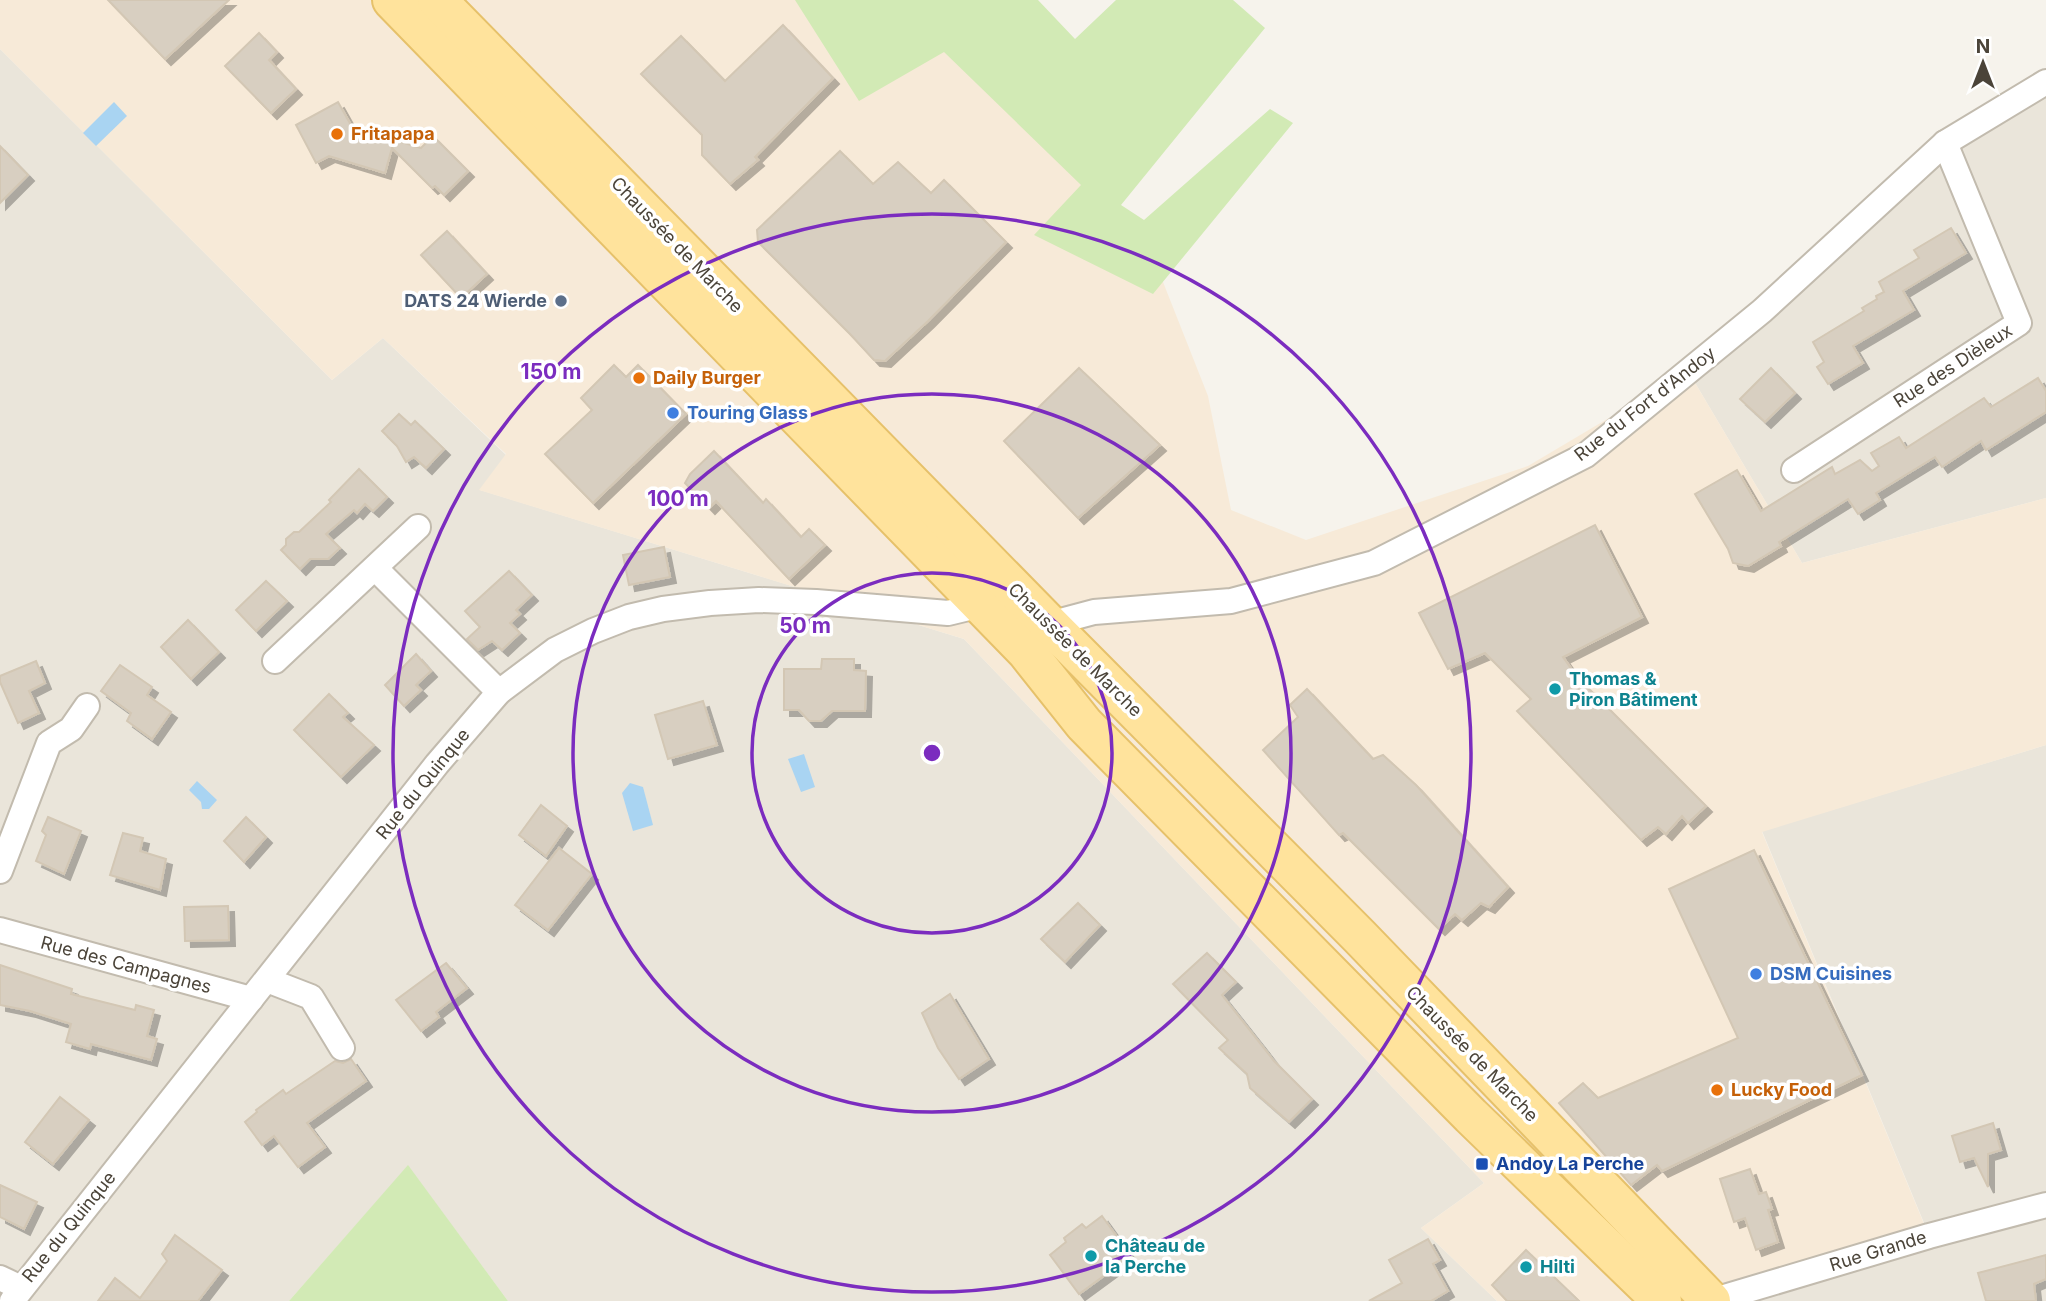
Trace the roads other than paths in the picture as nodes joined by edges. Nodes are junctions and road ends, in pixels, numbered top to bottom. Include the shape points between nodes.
1 (392, 0) edge
2 (437, 0) edge
3 (2046, 82) edge
4 (1945, 143) junction
5 (1794, 470) dead end
6 (418, 527) dead end
7 (376, 569) junction
8 (994, 593) junction
9 (1037, 637) junction
10 (275, 661) dead end
11 (499, 692) junction
12 (86, 706) dead end
13 (0, 871) edge
14 (0, 930) edge
15 (267, 980) junction
16 (251, 999) junction
17 (342, 1048) dead end
18 (2046, 1206) edge
19 (11, 1289) edge
20 (1662, 1301) edge
21 (1711, 1301) edge

1 - 8 main road, Chaussée de Marche
2 - 8 main road, Chaussée de Marche
3 - 4 street, Rue du Fort d'Andoy
4 - 5 street, Rue des Dièleux via 2019,323
4 - 9 street, Rue du Fort d'Andoy via 1762,311 1586,455 1374,563 1231,601 1094,612
6 - 7 street
7 - 10 street
7 - 11 street
8 - 9 main road, Chaussée de Marche
8 - 11 street, Rue du Quinque via 948,613 759,600 663,609 629,617 555,650
9 - 20 main road, Chaussée de Marche via 1084,724 1471,1116
9 - 21 main road, Chaussée de Marche via 1345,922
11 - 15 street, Rue du Quinque
12 - 13 street via 71,729 49,743
14 - 16 street, Rue des Campagnes
15 - 16 street, Rue du Quinque
15 - 17 street via 311,997
16 - 19 street, Rue du Quinque
18 - 21 street, Rue Grande

